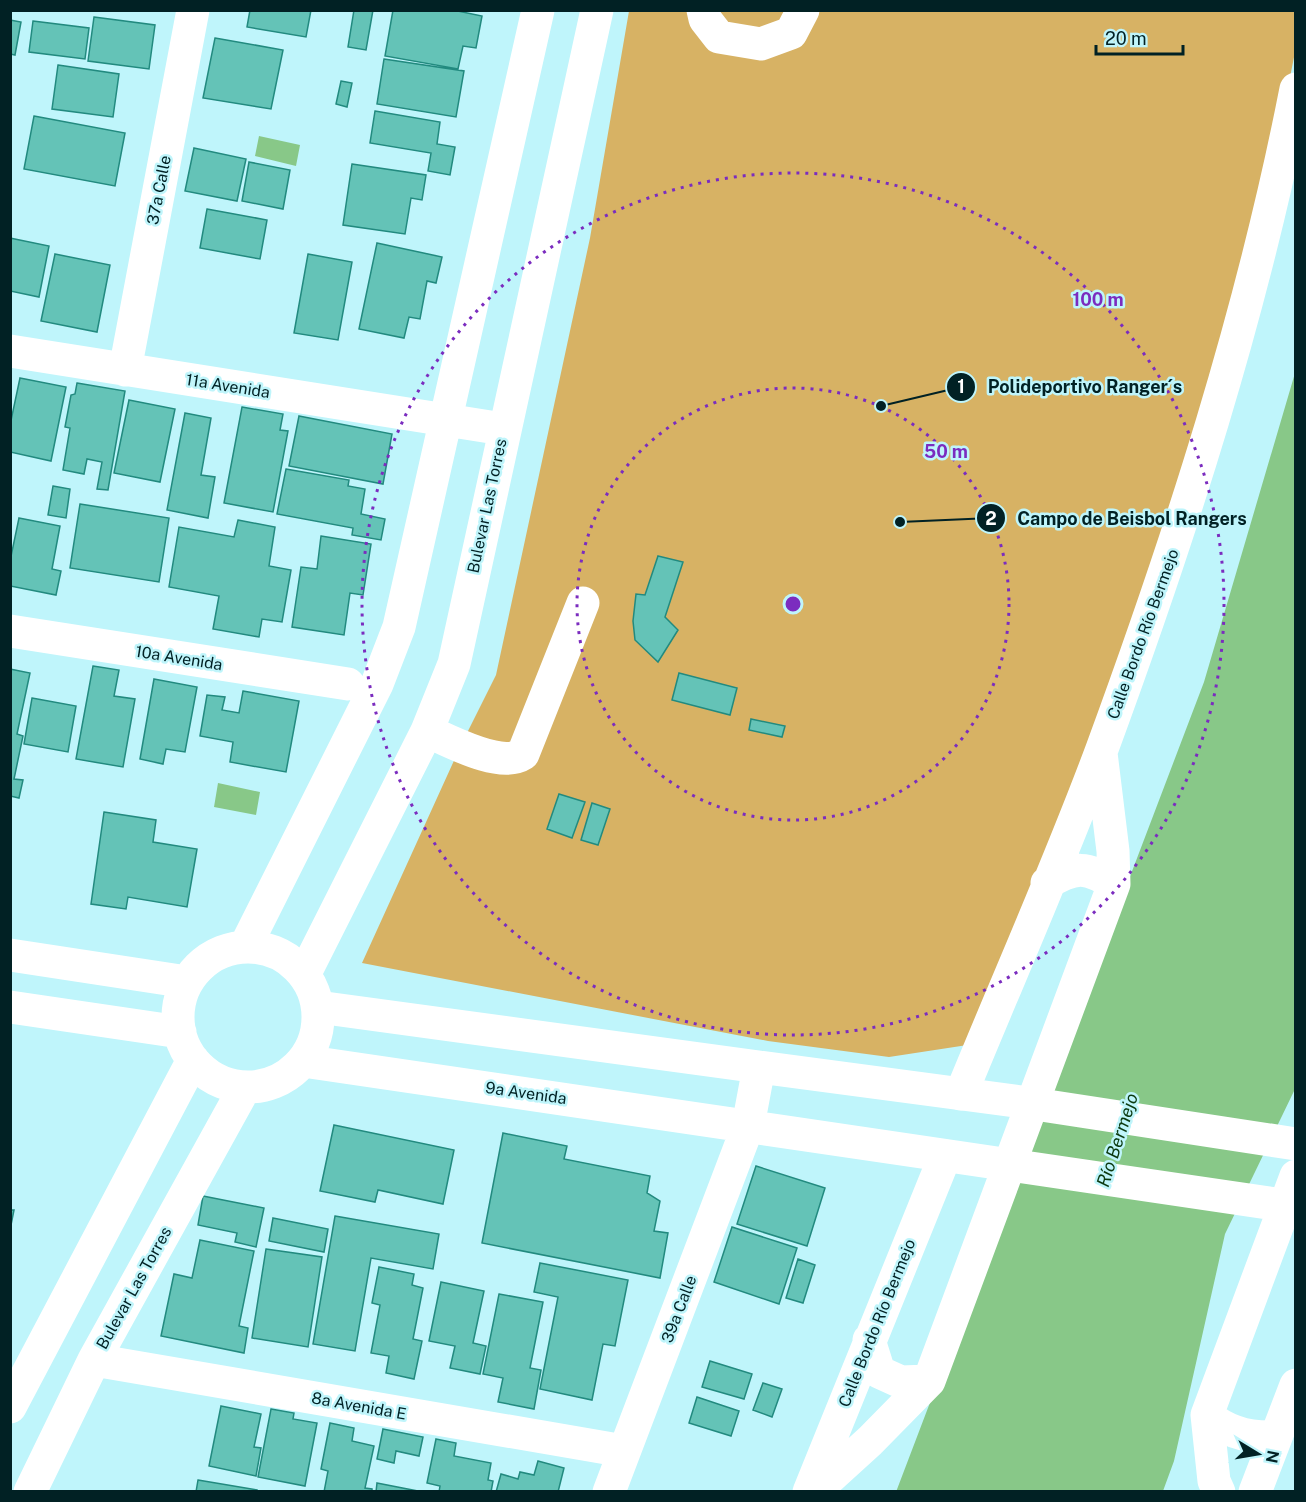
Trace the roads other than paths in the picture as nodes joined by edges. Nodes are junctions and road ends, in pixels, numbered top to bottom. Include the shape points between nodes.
1 (193, 10) edge
2 (538, 10) edge
3 (597, 10) edge
4 (703, 10) edge
5 (803, 10) edge
6 (1296, 89) edge
7 (10, 351) edge
8 (125, 369) junction
9 (446, 420) junction
10 (503, 429) junction
11 (583, 603) dead end
12 (10, 631) edge
13 (348, 684) dead end
14 (427, 731) junction
15 (1101, 751) junction
16 (1047, 883) junction
17 (1114, 884) junction
18 (245, 947) junction
19 (10, 955) edge
20 (304, 975) junction
21 (187, 982) junction
22 (10, 1006) edge
23 (318, 1007) junction
24 (186, 1046) junction
25 (303, 1061) junction
26 (759, 1067) junction
27 (245, 1088) junction
28 (961, 1094) junction
29 (748, 1126) junction
30 (1296, 1144) edge
31 (945, 1156) junction
32 (1296, 1176) edge
33 (1296, 1207) edge
34 (869, 1340) junction
35 (94, 1360) junction
36 (929, 1381) junction
37 (1296, 1384) edge
38 (10, 1407) edge
39 (1207, 1415) junction
40 (1274, 1437) junction
41 (624, 1451) junction
42 (30, 1491) edge
43 (609, 1491) edge
44 (809, 1491) edge
45 (814, 1491) edge
46 (1219, 1491) edge
47 (1255, 1491) edge

1 - 8 street, 37a Calle
2 - 9 street
3 - 10 street, Bulevar Las Torres
4 - 5 street via 705,19 720,37 761,44 791,33
6 - 15 street, Calle Bordo Río Bermejo via 1238,327 1177,538
7 - 8 street, 11a Avenida
8 - 9 street, 11a Avenida
9 - 10 street
9 - 18 street via 399,627 377,684
10 - 14 street, Bulevar Las Torres via 454,664
11 - 14 street via 523,754 508,760 482,754
12 - 13 street, 10a Avenida
14 - 20 street, Bulevar Las Torres
15 - 16 street, Calle Bordo Río Bermejo
15 - 17 street
16 - 17 street via 1065,873 1091,870
16 - 28 street, Calle Bordo Río Bermejo
17 - 36 street
18 - 20 street via 267,950 288,959
18 - 21 street via 222,952 202,964
19 - 21 street
20 - 23 street
21 - 24 street via 179,1007
22 - 24 street
23 - 25 street via 315,1035
23 - 26 street
24 - 27 street via 208,1075
24 - 38 street
25 - 27 street via 267,1085
25 - 29 street, 9a Avenida
26 - 28 street
26 - 29 street
27 - 35 street, Bulevar Las Torres
28 - 30 street
29 - 31 street, 9a Avenida
29 - 41 street, 39a Calle
31 - 33 street, 9a Avenida
31 - 34 street, Calle Bordo Río Bermejo
32 - 39 street
34 - 36 street via 879,1372 901,1382
34 - 44 street, Calle Bordo Río Bermejo
35 - 41 street, 8a Avenida E
35 - 42 street, Bulevar Las Torres
36 - 45 street
37 - 40 street
39 - 40 street via 1218,1425 1254,1438
39 - 46 street via 1214,1481
40 - 47 street
41 - 43 street, 39a Calle

